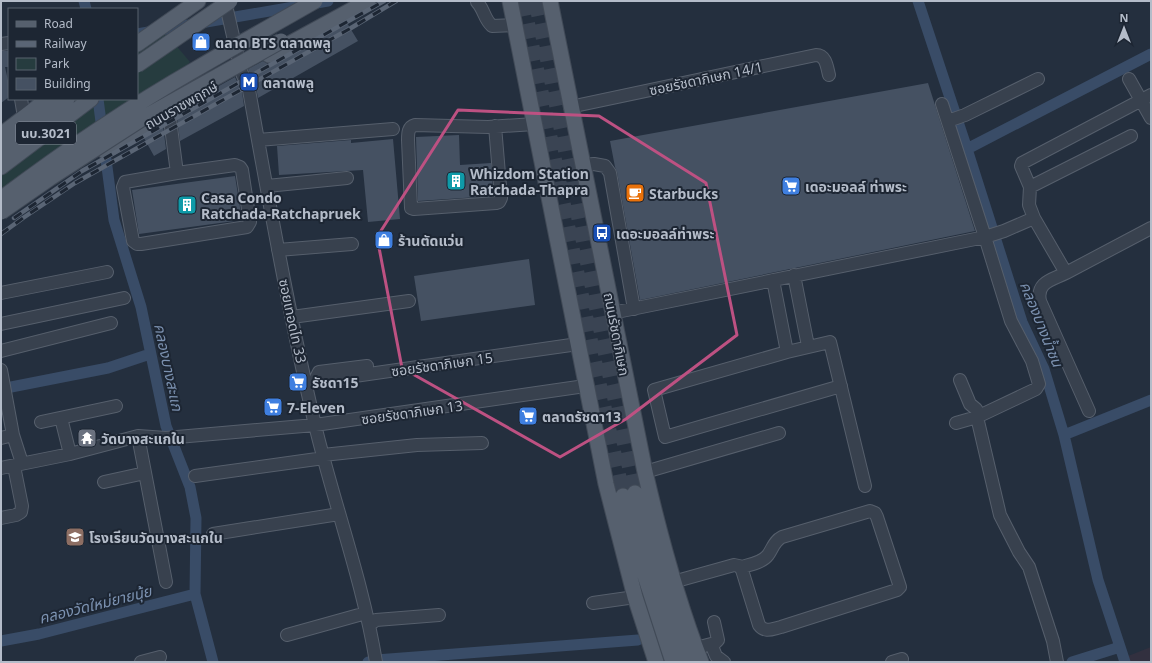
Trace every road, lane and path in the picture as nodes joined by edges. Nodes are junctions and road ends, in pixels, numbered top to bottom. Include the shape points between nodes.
1 (180, 1) edge
2 (198, 1) edge
3 (225, 1) edge
4 (230, 1) edge
5 (315, 1) edge
6 (354, 1) edge
7 (368, 1) edge
8 (510, 1) edge
9 (550, 1) edge
10 (477, 2) edge
11 (515, 25) junction
12 (138, 31) edge
13 (138, 43) edge
14 (138, 64) edge
15 (241, 71) junction
16 (829, 75) dead end
17 (1038, 79) dead end
18 (1129, 79) dead end
19 (1146, 98) edge
20 (21, 100) edge
21 (45, 100) edge
22 (66, 100) edge
23 (90, 100) edge
24 (942, 104) dead end
25 (570, 107) junction
26 (169, 112) junction
27 (24, 117) junction
28 (1151, 118) edge
29 (952, 120) junction
30 (535, 124) junction
31 (495, 126) junction
32 (393, 129) dead end
33 (1, 135) edge
34 (1131, 136) dead end
35 (258, 140) junction
36 (1, 152) edge
37 (583, 165) junction
38 (1, 167) edge
39 (177, 173) junction
40 (347, 178) dead end
41 (266, 186) junction
42 (1030, 186) junction
43 (1, 199) edge
44 (1, 212) edge
45 (1034, 218) junction
46 (1, 220) edge
47 (1151, 228) edge
48 (987, 236) junction
49 (352, 244) dead end
50 (278, 250) junction
51 (107, 272) dead end
52 (1066, 273) junction
53 (794, 275) junction
54 (772, 280) junction
55 (1, 293) edge
56 (124, 298) dead end
57 (409, 301) dead end
58 (634, 309) junction
59 (612, 313) junction
60 (292, 317) junction
61 (111, 323) dead end
62 (1, 324) edge
63 (578, 344) junction
64 (808, 346) junction
65 (1, 351) edge
66 (787, 352) junction
67 (445, 356) dead end
68 (1, 370) edge
69 (960, 380) dead end
70 (310, 382) junction
71 (585, 386) junction
72 (841, 386) junction
73 (116, 406) dead end
74 (1089, 412) dead end
75 (979, 416) junction
76 (61, 418) junction
77 (41, 422) dead end
78 (956, 423) dead end
79 (316, 425) junction
80 (779, 433) dead end
81 (13, 435) junction
82 (138, 436) junction
83 (1, 438) edge
84 (482, 443) dead end
85 (70, 454) junction
86 (324, 456) junction
87 (18, 464) junction
88 (1, 468) edge
89 (145, 472) junction
90 (645, 472) junction
91 (195, 476) dead end
92 (104, 482) dead end
93 (865, 486) dead end
94 (339, 514) junction
95 (1, 518) edge
96 (213, 534) dead end
97 (741, 567) junction
98 (166, 582) dead end
99 (673, 582) junction
100 (635, 597) junction
101 (593, 603) dead end
102 (366, 613) junction
103 (439, 615) dead end
104 (714, 622) dead end
105 (369, 625) junction
106 (287, 635) dead end
107 (711, 644) junction
108 (696, 648) junction
109 (160, 657) dead end
110 (141, 662) edge
111 (376, 662) edge
112 (656, 662) edge
113 (673, 662) edge
114 (686, 662) edge
115 (701, 662) edge
116 (724, 662) edge
117 (1057, 662) edge

1 - 12 main road
2 - 13 main road
3 - 15 street, ซอยเทอดไท 33
4 - 14 main road, bridge
5 - 43 main road, ถนนราชพฤกษ์ / นบ.3021, bridge via 153,95
6 - 44 main road, bridge via 143,118
7 - 15 main road, ถนนราชพฤกษ์ / นบ.3021
8 - 11 main road
9 - 25 main road, ถนนรัชดาภิเษก
10 - 11 street via 487,22 492,26
11 - 30 main road
15 - 26 main road, ถนนราชพฤกษ์ / นบ.3021
15 - 35 street, ซอยเทอดไท 33 via 249,90
16 - 25 street, ซอยรัชดาภิเษก 14/1 via 824,58 816,55
17 - 29 street
18 - 19 street
19 - 28 street
19 - 42 street via 1022,163 1021,167
20 - 27 street
21 - 27 main road, นบ.3021
22 - 36 main road
23 - 38 main road, นบ.3021
24 - 29 street
25 - 37 main road, ถนนรัชดาภิเษก
26 - 39 street
26 - 46 main road, ถนนราชพฤกษ์ / นบ.3021 via 61,178
27 - 33 main road, นบ.3021
29 - 48 street
30 - 31 street
30 - 63 main road
31 - 31 street via 411,127 408,140 411,208 499,202 501,198
32 - 35 street
34 - 42 street
35 - 41 street, ซอยเทอดไท 33
37 - 58 street via 605,166 610,173
37 - 59 main road, ถนนรัชดาภิเษก
39 - 39 street via 234,165 240,167 250,222 248,226 245,229 137,244 134,242 131,238 124,183
40 - 41 street
41 - 50 street, ซอยเทอดไท 33
42 - 45 street via 1029,205
45 - 48 street
45 - 52 street
47 - 52 street
48 - 53 street
48 - 75 street via 1011,321 1040,382 1036,389
49 - 50 street
50 - 60 street, ซอยเทอดไท 33
51 - 55 street
52 - 74 street via 1043,285 1039,296
53 - 54 street
53 - 64 street
54 - 58 street
54 - 66 street
56 - 62 street
57 - 60 street
58 - 59 street
59 - 90 main road, ถนนรัชดาภิเษก
60 - 70 street, ซอยเทอดไท 33
61 - 65 street
63 - 70 street, ซอยรัชดาภิเษก 15
63 - 71 main road
64 - 66 street
64 - 72 street via 830,342
66 - 72 street via 654,390 665,438
67 - 70 street via 319,372
68 - 81 street
69 - 75 street via 970,404
70 - 79 street, ซอยเทอดไท 33
71 - 79 street, ซอยรัชดาภิเษก 13
71 - 100 main road via 612,514
72 - 93 street
73 - 76 street
75 - 78 street
75 - 117 street via 1000,515 1018,552 1029,567 1054,641
76 - 77 street
76 - 85 street
79 - 82 street, ซอยรัชดาภิเษก 13 via 166,438
79 - 86 street, ซอยเทอดไท 33
80 - 90 street
81 - 83 street
81 - 87 street
82 - 85 street, ซอยรัชดาภิเษก 13
82 - 89 street
84 - 86 street via 417,445
85 - 87 street, ซอยรัชดาภิเษก 13
86 - 91 street
86 - 94 street, ซอยเทอดไท 33
87 - 88 street, ซอยรัชดาภิเษก 13
87 - 95 street via 21,512
89 - 92 street
89 - 98 street
90 - 99 main road, ถนนรัชดาภิเษก
94 - 96 street
94 - 102 street, ซอยเทอดไท 33
97 - 97 street via 759,625 765,630 900,587 876,514 872,511 782,537 776,541 766,557
97 - 99 street via 734,566
99 - 108 main road, ถนนรัชดาภิเษก
100 - 101 street
100 - 112 main road
102 - 105 street, ซอยเทอดไท 33
102 - 106 street
103 - 105 street via 376,620
104 - 107 street via 718,640
105 - 111 street, ซอยเทอดไท 33
107 - 108 street
107 - 116 street via 716,656
108 - 115 main road, ถนนรัชดาภิเษก
109 - 110 street
113 - 114 main road via 638,554 629,494

